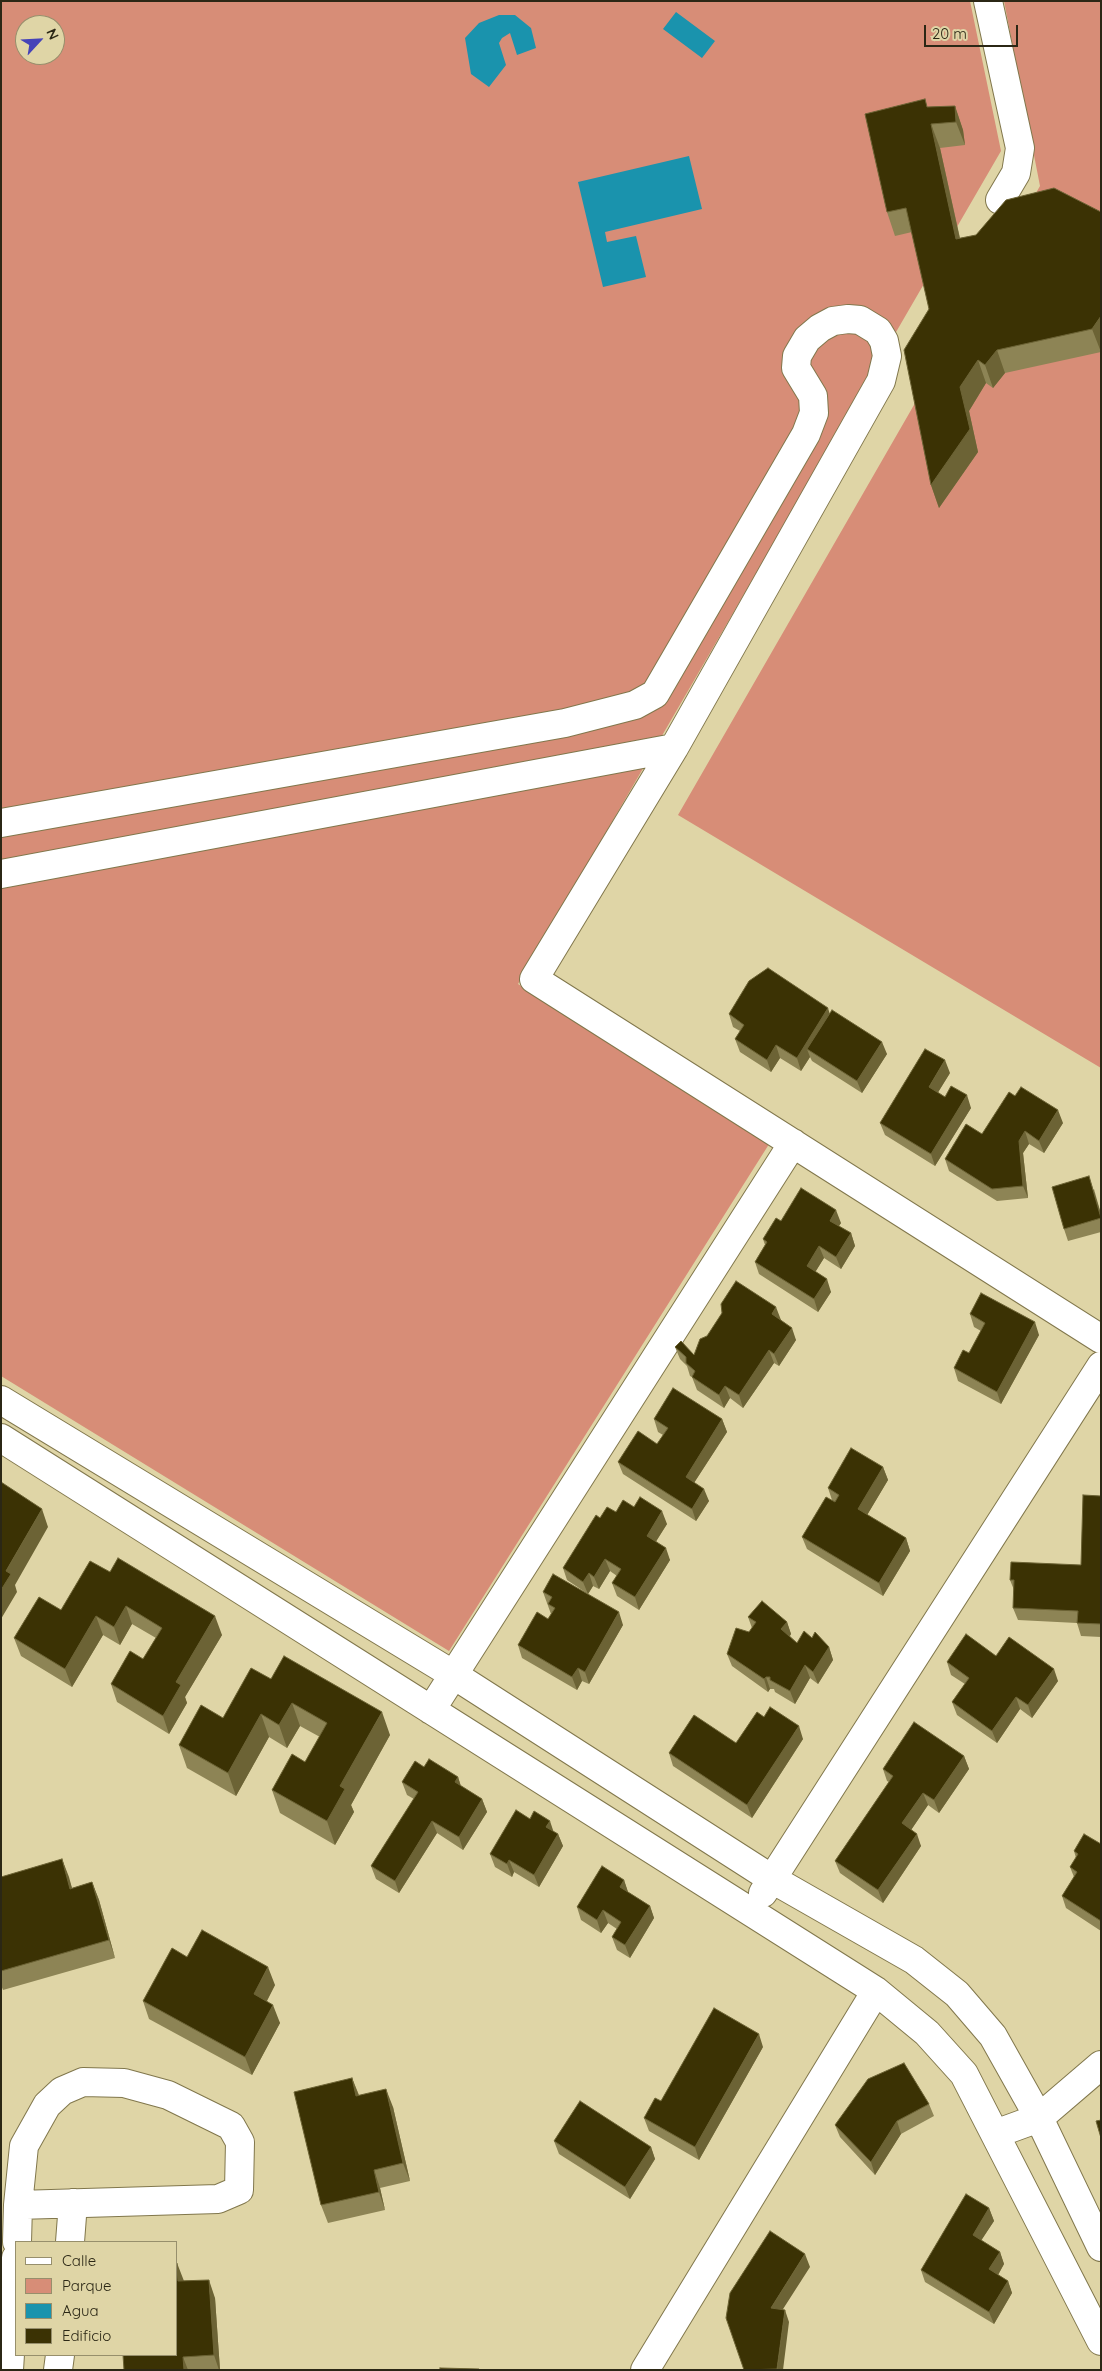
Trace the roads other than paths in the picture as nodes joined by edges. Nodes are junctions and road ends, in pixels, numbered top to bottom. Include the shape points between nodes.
1 (988, 1) edge
2 (1000, 200) dead end
3 (674, 748) junction
4 (1, 823) edge
5 (1, 874) edge
6 (794, 1143) junction
7 (1101, 1339) edge
8 (1101, 1366) edge
9 (1, 1400) edge
10 (1, 1438) edge
11 (454, 1675) junction
12 (431, 1710) junction
13 (772, 1879) junction
14 (752, 1911) junction
15 (876, 1991) junction
16 (1101, 2065) edge
17 (1039, 2118) junction
18 (995, 2134) junction
19 (73, 2203) junction
20 (18, 2205) junction
21 (17, 2241) edge
22 (70, 2241) edge
23 (1101, 2247) edge
24 (15, 2277) edge
25 (1101, 2341) edge
26 (60, 2356) edge
27 (10, 2370) edge
28 (58, 2370) edge
29 (645, 2370) edge

1 - 2 street via 1020,148 1016,173
3 - 4 street via 881,381 887,356 884,341 878,331 860,320 833,321 820,328 797,356 796,368 813,396 814,413 806,434 655,694 635,705 565,722
3 - 5 street
3 - 6 street via 534,979
6 - 7 street
6 - 11 street
8 - 13 street
9 - 11 street
10 - 12 street
11 - 12 street
11 - 13 street
12 - 14 street
13 - 14 street
13 - 17 street via 914,1960 957,1994 992,2036
14 - 15 street
15 - 18 street via 928,2033 964,2074
15 - 29 street
16 - 17 street
17 - 18 street
17 - 23 street
18 - 25 street
19 - 20 street
19 - 20 street via 218,2200 239,2190 240,2142 231,2126 168,2095 124,2083 84,2082 62,2091 47,2105 24,2146
19 - 22 street
20 - 21 street
24 - 27 street
26 - 28 street

